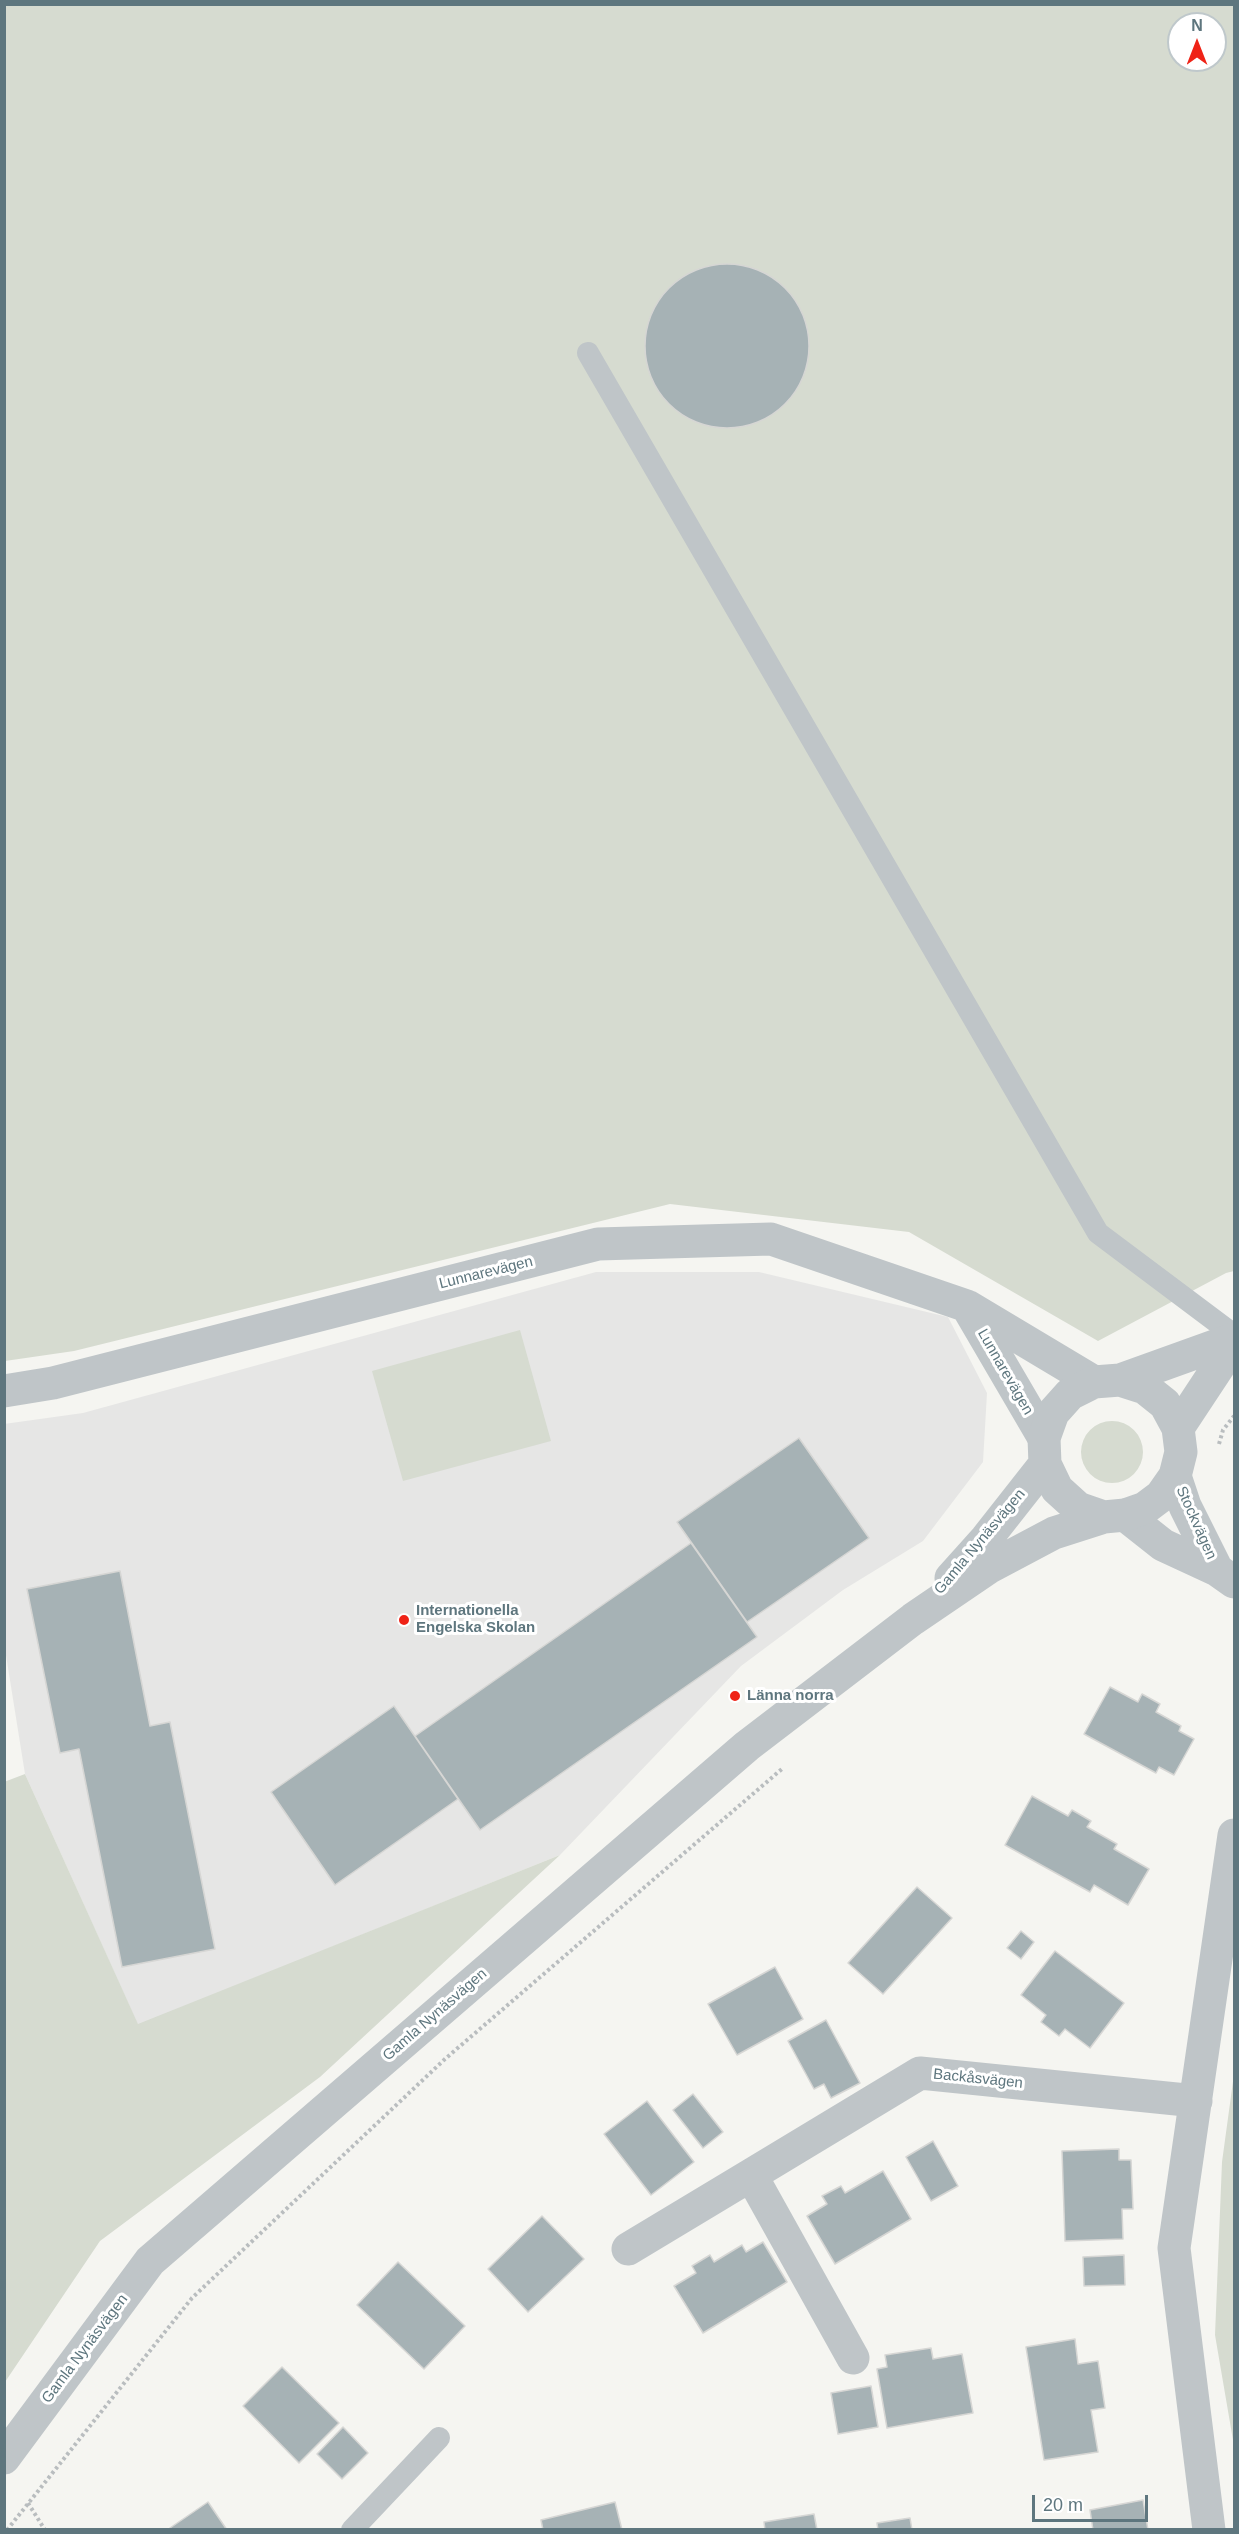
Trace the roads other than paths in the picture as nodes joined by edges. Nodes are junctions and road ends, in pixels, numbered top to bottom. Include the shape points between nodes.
1 (588, 353) dead end
2 (967, 1306) junction
3 (1234, 1339) edge
4 (1107, 1381) junction
5 (4, 1391) edge
6 (1178, 1428) junction
7 (1044, 1451) junction
8 (1175, 1476) junction
9 (1115, 1516) junction
10 (1226, 1576) edge
11 (913, 1619) junction
12 (1234, 1835) edge
13 (1196, 2101) junction
14 (751, 2175) junction
15 (628, 2249) dead end
16 (853, 2358) dead end
17 (439, 2438) dead end
18 (4, 2458) edge
19 (352, 2529) edge
20 (1209, 2529) edge

1 - 3 lane via 1098,1233
2 - 4 street, Lunnarevägen
2 - 5 street, Lunnarevägen via 771,1239 598,1244 53,1383
2 - 7 street, Lunnarevägen
3 - 4 street, Gamla Nynäsvägen
3 - 6 street
4 - 6 street, Gamla Nynäsvägen via 1145,1388 1165,1404
4 - 7 street, Gamla Nynäsvägen via 1070,1394 1053,1413
6 - 8 street, Gamla Nynäsvägen via 1181,1452
7 - 9 street via 1057,1489 1078,1508
7 - 11 street, Gamla Nynäsvägen via 986,1539
8 - 9 street, Gamla Nynäsvägen via 1161,1496 1145,1508
8 - 10 street, Stockvägen via 1185,1506
9 - 10 street, Stockvägen
9 - 11 street, Gamla Nynäsvägen via 1054,1533 998,1563
11 - 18 street, Gamla Nynäsvägen via 747,1746 150,2260
12 - 13 street
13 - 14 street, Backåsvägen via 920,2073
13 - 20 street via 1174,2248
14 - 15 street, Backåsvägen
14 - 16 street
17 - 19 lane

